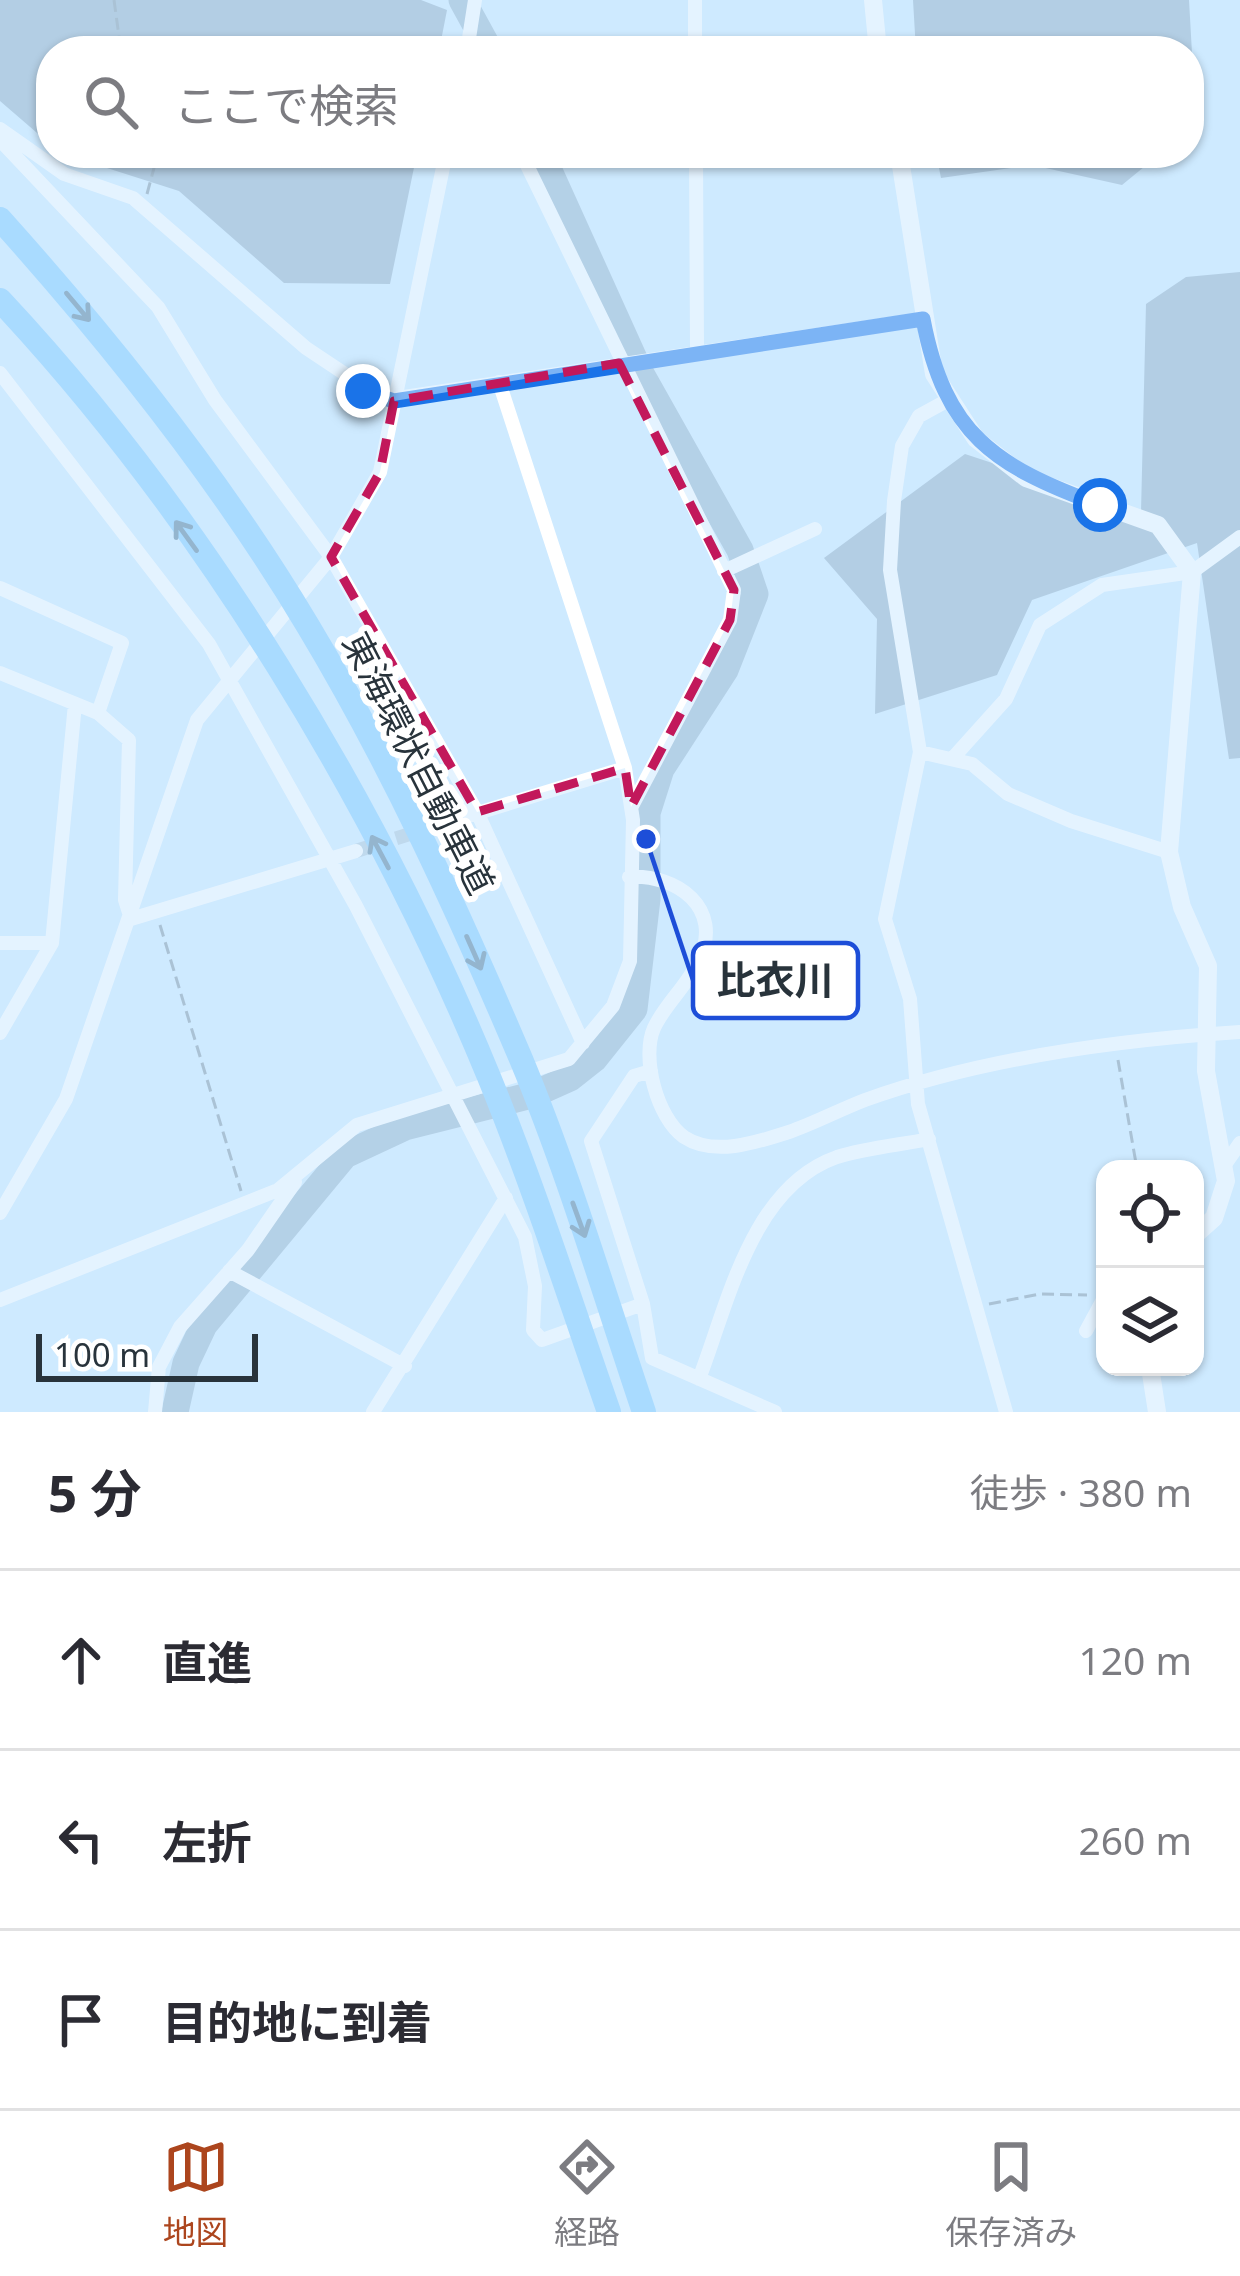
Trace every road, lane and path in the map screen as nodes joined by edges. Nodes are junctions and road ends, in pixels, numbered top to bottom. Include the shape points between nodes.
1 (113, 0) edge
2 (475, 0) edge
3 (695, 0) edge
4 (873, 0) edge
5 (119, 36) edge
6 (470, 36) edge
7 (695, 36) edge
8 (877, 36) edge
9 (0, 129) edge
10 (0, 140) edge
11 (36, 154) edge
12 (55, 168) edge
13 (154, 168) edge
14 (443, 168) edge
15 (527, 168) edge
16 (696, 168) edge
17 (901, 168) edge
18 (151, 213) junction
19 (0, 219) edge
20 (0, 300) edge
21 (923, 319) junction
22 (697, 350) junction
23 (619, 362) junction
24 (0, 373) edge
25 (500, 382) junction
26 (950, 399) junction
27 (394, 401) junction
28 (814, 529) dead end
29 (1240, 536) edge
30 (331, 557) junction
31 (724, 571) junction
32 (1192, 572) junction
33 (0, 588) edge
34 (0, 673) edge
35 (227, 680) junction
36 (75, 704) junction
37 (98, 713) junction
38 (920, 752) junction
39 (952, 759) junction
40 (625, 768) junction
41 (631, 807) junction
42 (477, 812) junction
43 (445, 823) tunnel mouth
44 (356, 851) tunnel mouth
45 (1169, 852) junction
46 (331, 859) junction
47 (629, 878) junction
48 (156, 911) junction
49 (131, 919) junction
50 (52, 943) junction
51 (0, 944) edge
52 (3, 1026) edge
53 (1240, 1033) edge
54 (1205, 1035) junction
55 (583, 1043) junction
56 (1117, 1046) junction
57 (651, 1071) junction
58 (916, 1086) junction
59 (451, 1097) junction
60 (928, 1139) junction
61 (1240, 1143) edge
62 (1136, 1160) edge
63 (1224, 1166) junction
64 (298, 1178) junction
65 (506, 1198) junction
66 (245, 1203) junction
67 (0, 1213) edge
68 (1204, 1224) edge
69 (229, 1271) junction
70 (1096, 1296) edge
71 (0, 1300) edge
72 (643, 1304) junction
73 (978, 1306) junction
74 (1096, 1310) edge
75 (1086, 1331) dead end
76 (405, 1366) junction
77 (1151, 1376) edge
78 (699, 1379) junction
79 (155, 1412) edge
80 (373, 1412) edge
81 (609, 1412) edge
82 (644, 1412) edge
83 (775, 1412) edge
84 (1006, 1412) edge
85 (1157, 1412) edge

1 - 5 path
2 - 6 street
3 - 7 street
4 - 8 street
9 - 11 street
10 - 30 street via 158,307 215,400
12 - 18 street via 122,190
13 - 18 path
14 - 27 street
15 - 23 street
16 - 22 street
17 - 21 street
18 - 27 street via 325,362 363,391
19 -> 82 highway, 東海環状自動車道 via 115,350 307,624 433,860 522,1063
81 -> 20 highway, 東海環状自動車道 via 487,1071 392,873 254,632 121,447
21 - 22 street
21 - 26 street via 934,374
22 - 23 street
23 - 25 street
23 - 31 street
24 - 35 street via 154,566
25 - 27 street
25 - 40 street
26 - 32 street via 976,439 1025,478 1158,525
26 - 38 street via 919,416 902,446 894,501 890,570
27 - 30 street via 380,472
28 - 31 street
29 - 32 street
30 - 35 street
30 - 42 street
31 - 41 street via 734,590 730,620
32 - 39 street via 1102,585 1040,625 1006,699
32 - 45 street
33 - 37 street via 122,643
34 - 36 street
35 - 46 street
35 - 49 street via 197,720
36 - 37 street
36 - 50 street
37 - 49 street via 129,740
38 - 39 street
38 - 58 street via 886,919 910,999
39 - 45 street via 1042,809
40 - 41 street
40 - 42 street
41 - 47 street
42 - 43 street
42 - 55 street
44 - 46 street
45 - 54 street via 1208,966
46 - 48 street
46 - 59 street
47 - 55 street via 630,961 613,1006
47 - 57 street via 666,878 692,895 704,923 703,954 653,1030
48 - 49 street
48 - 66 path
49 - 67 street via 66,1099
50 - 51 street
50 - 52 street
53 - 54 street
54 - 56 street
54 - 63 street
55 - 59 street via 569,1059
56 - 58 street
56 - 62 path
57 - 58 street via 676,1129 713,1147 775,1137
57 - 72 street via 634,1076 590,1141
58 - 60 street
59 - 64 street via 357,1125
59 - 65 street
60 - 73 street
60 - 78 street via 834,1158 761,1220
61 - 63 street
63 - 68 street via 1221,1203
64 - 66 street
64 - 69 street
65 - 72 street via 525,1237 535,1286 532,1330 542,1340
65 - 76 street
66 - 71 street
69 - 76 street
69 - 79 street via 180,1327 158,1367
70 - 73 path via 1040,1294
72 - 78 street via 652,1358
73 - 84 street
74 - 75 street
76 - 80 street
77 - 85 street
78 - 83 street

